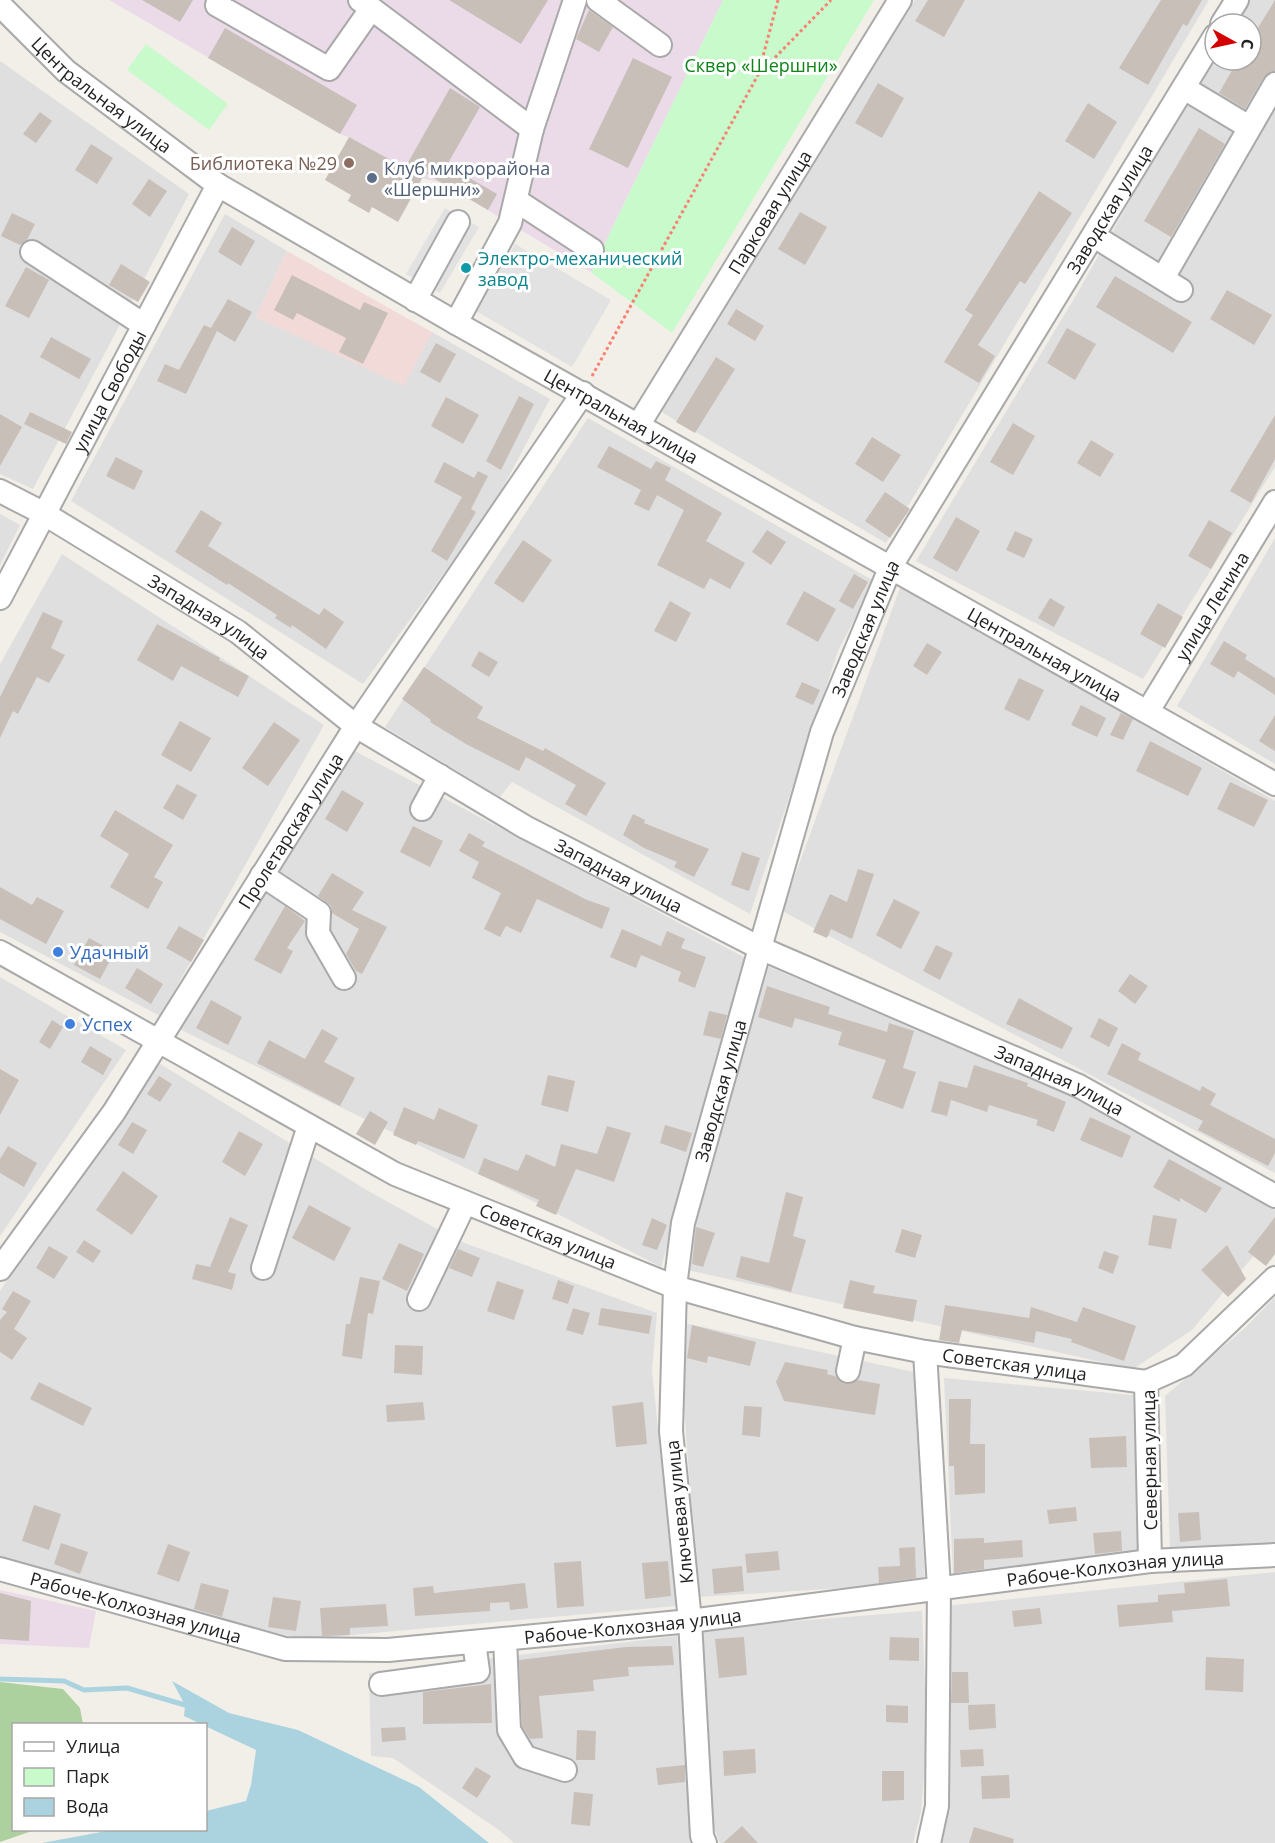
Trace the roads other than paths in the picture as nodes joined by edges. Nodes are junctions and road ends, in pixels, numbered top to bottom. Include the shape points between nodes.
1 (220, 0) edge
2 (575, 0) edge
3 (598, 0) edge
4 (900, 0) edge
5 (0, 5) edge
6 (366, 5) edge
7 (660, 45) dead end
8 (1203, 56) edge
9 (1275, 84) edge
10 (1184, 88) junction
11 (1249, 127) junction
12 (532, 129) junction
13 (218, 185) junction
14 (517, 201) junction
15 (458, 222) dead end
16 (1094, 236) junction
17 (592, 250) dead end
18 (32, 252) dead end
19 (415, 300) junction
20 (456, 323) junction
21 (144, 325) junction
22 (583, 393) junction
23 (639, 424) junction
24 (0, 491) edge
25 (1275, 502) edge
26 (43, 513) junction
27 (891, 566) junction
28 (0, 598) edge
29 (1148, 711) junction
30 (356, 726) junction
31 (440, 776) junction
32 (1275, 784) edge
33 (422, 809) dead end
34 (262, 875) junction
35 (760, 948) junction
36 (0, 952) edge
37 (344, 978) dead end
38 (158, 1040) junction
39 (309, 1126) junction
40 (1275, 1196) edge
41 (465, 1203) junction
42 (263, 1268) dead end
43 (0, 1269) edge
44 (1275, 1278) edge
45 (675, 1287) junction
46 (418, 1299) dead end
47 (855, 1338) junction
48 (925, 1352) junction
49 (848, 1371) dead end
50 (1146, 1382) junction
51 (1275, 1555) edge
52 (1150, 1561) junction
53 (0, 1569) edge
54 (939, 1588) junction
55 (690, 1621) junction
56 (505, 1639) junction
57 (474, 1642) junction
58 (381, 1684) dead end
59 (565, 1770) dead end
60 (705, 1843) edge
61 (929, 1843) edge

1 - 6 street via 217,5 329,69
2 - 12 street
3 - 7 street
4 - 23 street, Парковая улица
5 - 13 street, Центральная улица via 66,71
6 - 12 street
8 - 10 street, Заводская улица
9 - 11 street
10 - 11 street
10 - 16 street, Заводская улица
11 - 16 street via 1172,284
12 - 14 street
13 - 19 street, Центральная улица
13 - 21 street, улица Свободы
14 - 17 street
14 - 20 street via 510,223
15 - 19 street
16 - 27 street, Заводская улица
18 - 21 street
19 - 20 street, Центральная улица
20 - 22 street, Центральная улица
21 - 26 street, улица Свободы
22 - 23 street, Центральная улица
22 - 30 street, Пролетарская улица
23 - 27 street, Центральная улица
24 - 26 street, Западная улица
25 - 29 street, улица Ленина
26 - 28 street, улица Свободы
26 - 30 street, Западная улица via 238,632
27 - 29 street, Центральная улица
27 - 35 street, Заводская улица via 822,732
29 - 32 street, Центральная улица
30 - 31 street, Западная улица
30 - 34 street, Пролетарская улица
31 - 33 street
31 - 35 street, Западная улица via 525,827
34 - 37 street via 319,913 318,933
34 - 38 street, Пролетарская улица
35 - 40 street, Западная улица via 1079,1086
35 - 45 street, Заводская улица via 683,1223
36 - 38 street, Советская улица
38 - 39 street, Советская улица
38 - 43 street, Пролетарская улица via 114,1112
39 - 41 street, Советская улица via 395,1174
39 - 42 street
41 - 45 street, Советская улица
41 - 46 street
44 - 50 street, Северная улица via 1184,1365
45 - 47 street, Советская улица
45 - 55 street, Ключевая улица via 671,1431
47 - 48 street, Советская улица
47 - 49 street
48 - 50 street, Советская улица
48 - 54 street
50 - 52 street, Северная улица
51 - 52 street, Рабоче-Колхозная улица
52 - 54 street, Рабоче-Колхозная улица
53 - 57 street, Рабоче-Колхозная улица via 285,1649 388,1650
54 - 55 street, Рабоче-Колхозная улица
54 - 61 street via 937,1806
55 - 56 street, Рабоче-Колхозная улица
55 - 60 street, Ключевая улица
56 - 57 street, Рабоче-Колхозная улица
56 - 59 street via 509,1730 525,1757
57 - 58 street via 477,1671

